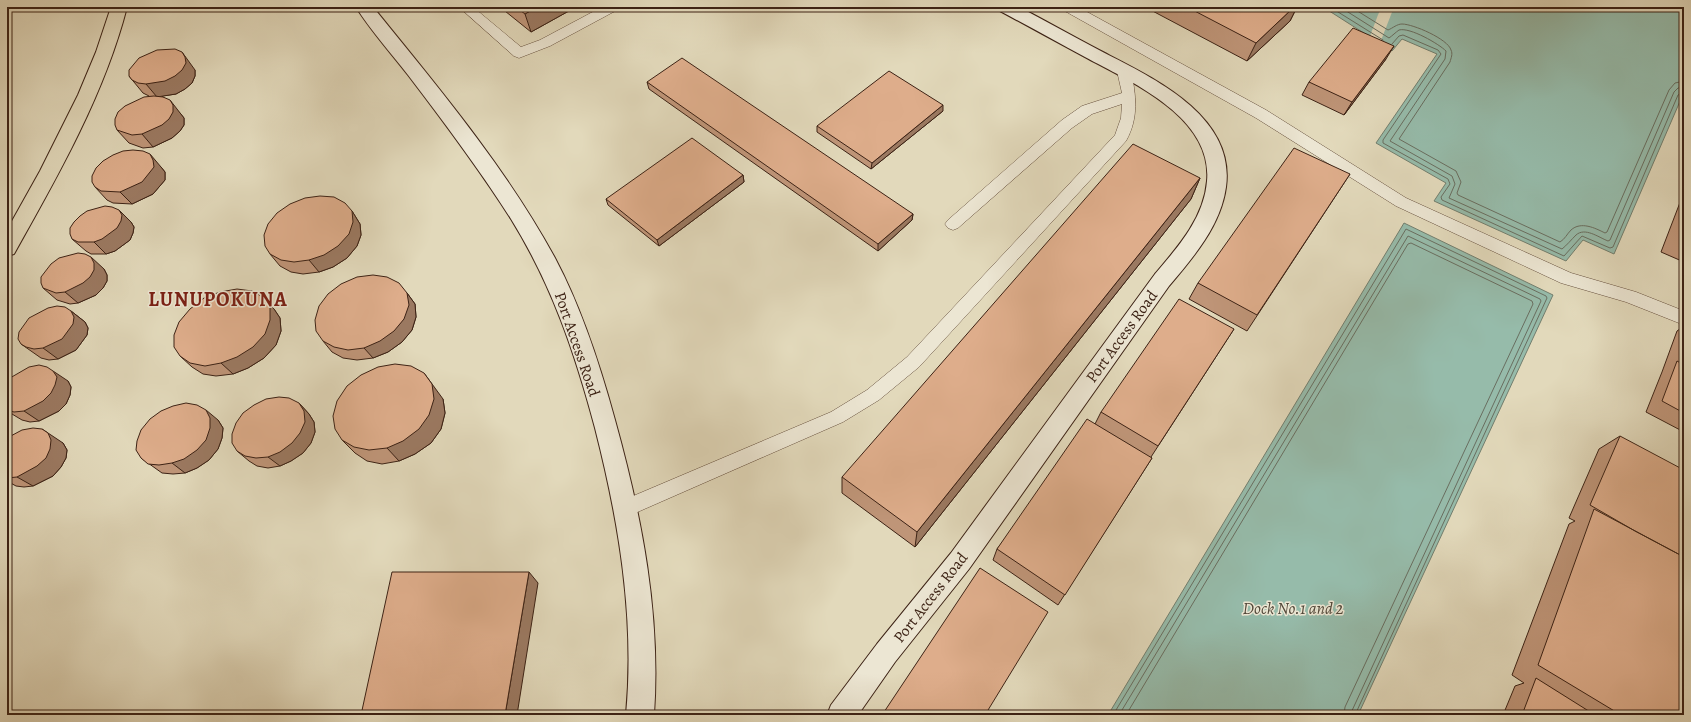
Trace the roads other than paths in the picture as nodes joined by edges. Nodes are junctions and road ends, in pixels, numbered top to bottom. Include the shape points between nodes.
1 (119, 7) edge
2 (364, 7) edge
3 (465, 7) edge
4 (612, 7) edge
5 (1006, 7) edge
6 (1068, 7) edge
7 (1124, 71) junction
8 (1129, 96) junction
9 (954, 224) dead end
10 (7, 248) edge
11 (1684, 318) edge
12 (626, 508) junction
13 (640, 715) edge
14 (841, 715) edge

1 - 10 main road via 113,31 92,84 36,199
2 - 12 main road, Port Access Road via 484,162 538,246 568,306 595,389
3 - 4 lane via 519,53 545,43
5 - 7 main road, Port Access Road
6 - 11 lane via 1261,114 1401,202 1567,278 1630,297
7 - 8 lane
7 - 14 main road, Port Access Road via 1169,98 1192,118 1211,145 1216,164 1216,189 1205,221 1188,250 1162,280 960,561 886,653
8 - 9 lane via 1087,110 1067,124
8 - 12 lane via 1128,118 1121,137 913,362 874,395 837,417
12 - 13 main road, Port Access Road via 637,579 643,673

